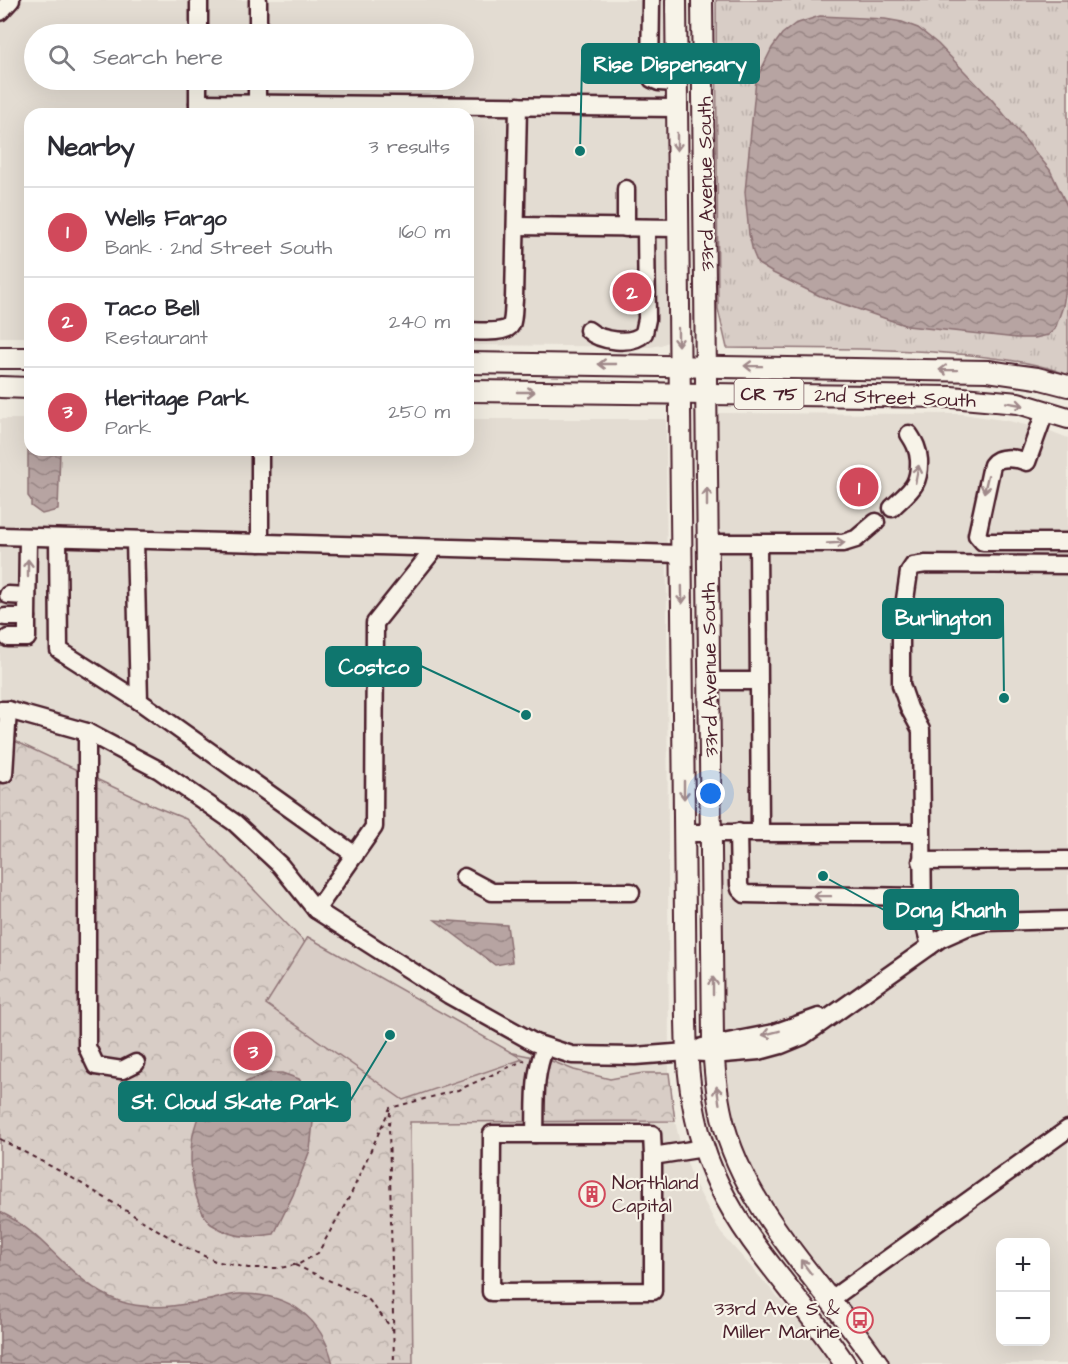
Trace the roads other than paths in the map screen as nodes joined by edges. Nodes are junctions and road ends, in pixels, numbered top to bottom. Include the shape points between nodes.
1 (11, 0) edge
2 (199, 0) edge
3 (258, 0) edge
4 (651, 0) edge
5 (676, 0) edge
6 (702, 0) edge
7 (0, 12) edge
8 (199, 24) edge
9 (258, 24) edge
10 (677, 83) junction
11 (198, 90) edge
12 (257, 90) edge
13 (257, 104) junction
14 (518, 106) junction
15 (198, 108) edge
16 (210, 108) edge
17 (677, 108) junction
18 (626, 189) dead end
19 (516, 226) junction
20 (626, 228) junction
21 (646, 228) junction
22 (678, 228) junction
23 (588, 330) dead end
24 (474, 331) edge
25 (0, 358) edge
26 (24, 358) edge
27 (474, 363) edge
28 (678, 365) junction
29 (707, 365) junction
30 (1068, 386) edge
31 (0, 387) edge
32 (24, 388) edge
33 (474, 391) edge
34 (679, 393) junction
35 (707, 393) junction
36 (1046, 412) junction
37 (1068, 418) edge
38 (909, 434) dead end
39 (260, 456) edge
40 (892, 508) dead end
41 (876, 522) dead end
42 (0, 536) edge
43 (28, 537) junction
44 (58, 538) junction
45 (135, 540) junction
46 (1068, 542) edge
47 (260, 543) junction
48 (708, 543) junction
49 (758, 543) junction
50 (435, 548) junction
51 (681, 554) junction
52 (1068, 565) edge
53 (8, 595) dead end
54 (27, 596) junction
55 (5, 617) dead end
56 (27, 617) junction
57 (8, 638) dead end
58 (709, 681) junction
59 (758, 681) junction
60 (139, 701) junction
61 (4, 710) edge
62 (87, 732) junction
63 (4, 774) dead end
64 (738, 832) junction
65 (760, 832) junction
66 (684, 833) junction
67 (711, 833) junction
68 (921, 833) junction
69 (355, 855) junction
70 (1068, 860) edge
71 (921, 861) junction
72 (464, 877) dead end
73 (631, 892) dead end
74 (922, 897) junction
75 (316, 910) junction
76 (1068, 920) edge
77 (930, 946) junction
78 (545, 1047) junction
79 (714, 1049) junction
80 (687, 1052) junction
81 (136, 1063) dead end
82 (1068, 1129) edge
83 (535, 1134) junction
84 (704, 1148) junction
85 (653, 1156) junction
86 (830, 1300) junction
87 (845, 1364) edge
88 (878, 1364) edge

1 - 7 street
2 - 8 street
3 - 9 street
4 - 10 street via 650,75 659,82
5 - 10 main road, 33rd Avenue South
6 - 29 main road, 33rd Avenue South
10 - 17 main road, 33rd Avenue South
11 - 15 street
12 - 13 street
13 - 14 street
13 - 16 street
14 - 17 street
14 - 19 street
17 -> 22 main road, 33rd Avenue South
18 - 20 street
19 - 20 street
19 - 24 street via 511,325 502,331
20 - 21 street
21 - 22 street
21 - 23 street via 644,333 634,339 609,339 594,336
22 -> 28 main road, 33rd Avenue South
25 - 26 main road
28 -> 27 main road, 2nd Street South / CR 75
28 - 29 main road, 2nd Street South / CR 75
28 - 34 main road, 33rd Avenue South
30 -> 29 main road, 2nd Street South / CR 75 via 988,371
29 - 35 main road, 33rd Avenue South
31 - 32 main road
33 -> 34 main road, 2nd Street South / CR 75
34 - 35 main road, 2nd Street South / CR 75
34 - 51 main road, 33rd Avenue South
35 -> 36 main road, 2nd Street South / CR 75 via 951,397 1018,403
48 -> 35 main road, 33rd Avenue South
36 - 37 main road, 2nd Street South / CR 75
36 -> 46 street via 1027,462 1002,459 992,465 977,528 978,539 993,543
40 -> 38 street via 919,478 918,449
39 - 47 street
49 -> 41 street via 850,541
42 - 43 street
43 - 44 street
54 -> 43 street
44 - 45 street
44 - 60 street via 59,650
45 - 47 street
45 - 60 street
47 - 50 street
48 - 49 street
48 - 58 main road, 33rd Avenue South
49 - 59 street
50 - 51 street
50 - 69 street via 375,622 374,827
51 -> 66 main road, 33rd Avenue South
52 - 68 street via 926,564 913,566 909,572 900,666 901,685 921,730
53 - 54 street
54 - 56 street
55 - 56 street
56 - 57 street via 27,638
58 - 59 street
58 - 67 main road, 33rd Avenue South
59 - 65 street
60 - 69 street
61 - 62 street
61 - 63 street
62 - 75 street via 159,770 235,823 280,865
62 - 81 street via 87,1047 96,1066 122,1070
64 - 65 street
64 - 67 street
74 -> 64 street via 745,894 739,884
65 - 68 street
66 - 67 street
66 - 80 main road, 33rd Avenue South
79 -> 67 main road, 33rd Avenue South
68 - 71 street
69 - 75 street
70 - 71 street
71 - 74 street
72 - 73 street via 492,892
74 - 77 street
75 - 78 street via 449,995
76 - 77 street via 986,922
77 - 79 street via 845,1005 774,1033
78 - 80 street via 572,1055
78 - 83 street via 537,1072
79 - 80 street
86 -> 79 main road, 33rd Avenue South via 768,1216 741,1169 722,1119
80 - 84 main road, 33rd Avenue South via 690,1097
82 - 86 street
83 - 85 street via 652,1134
83 - 85 street via 492,1134 491,1292 653,1291
84 - 85 street
84 - 87 main road, 33rd Avenue South via 729,1205 749,1237
86 - 88 main road, 33rd Avenue South

